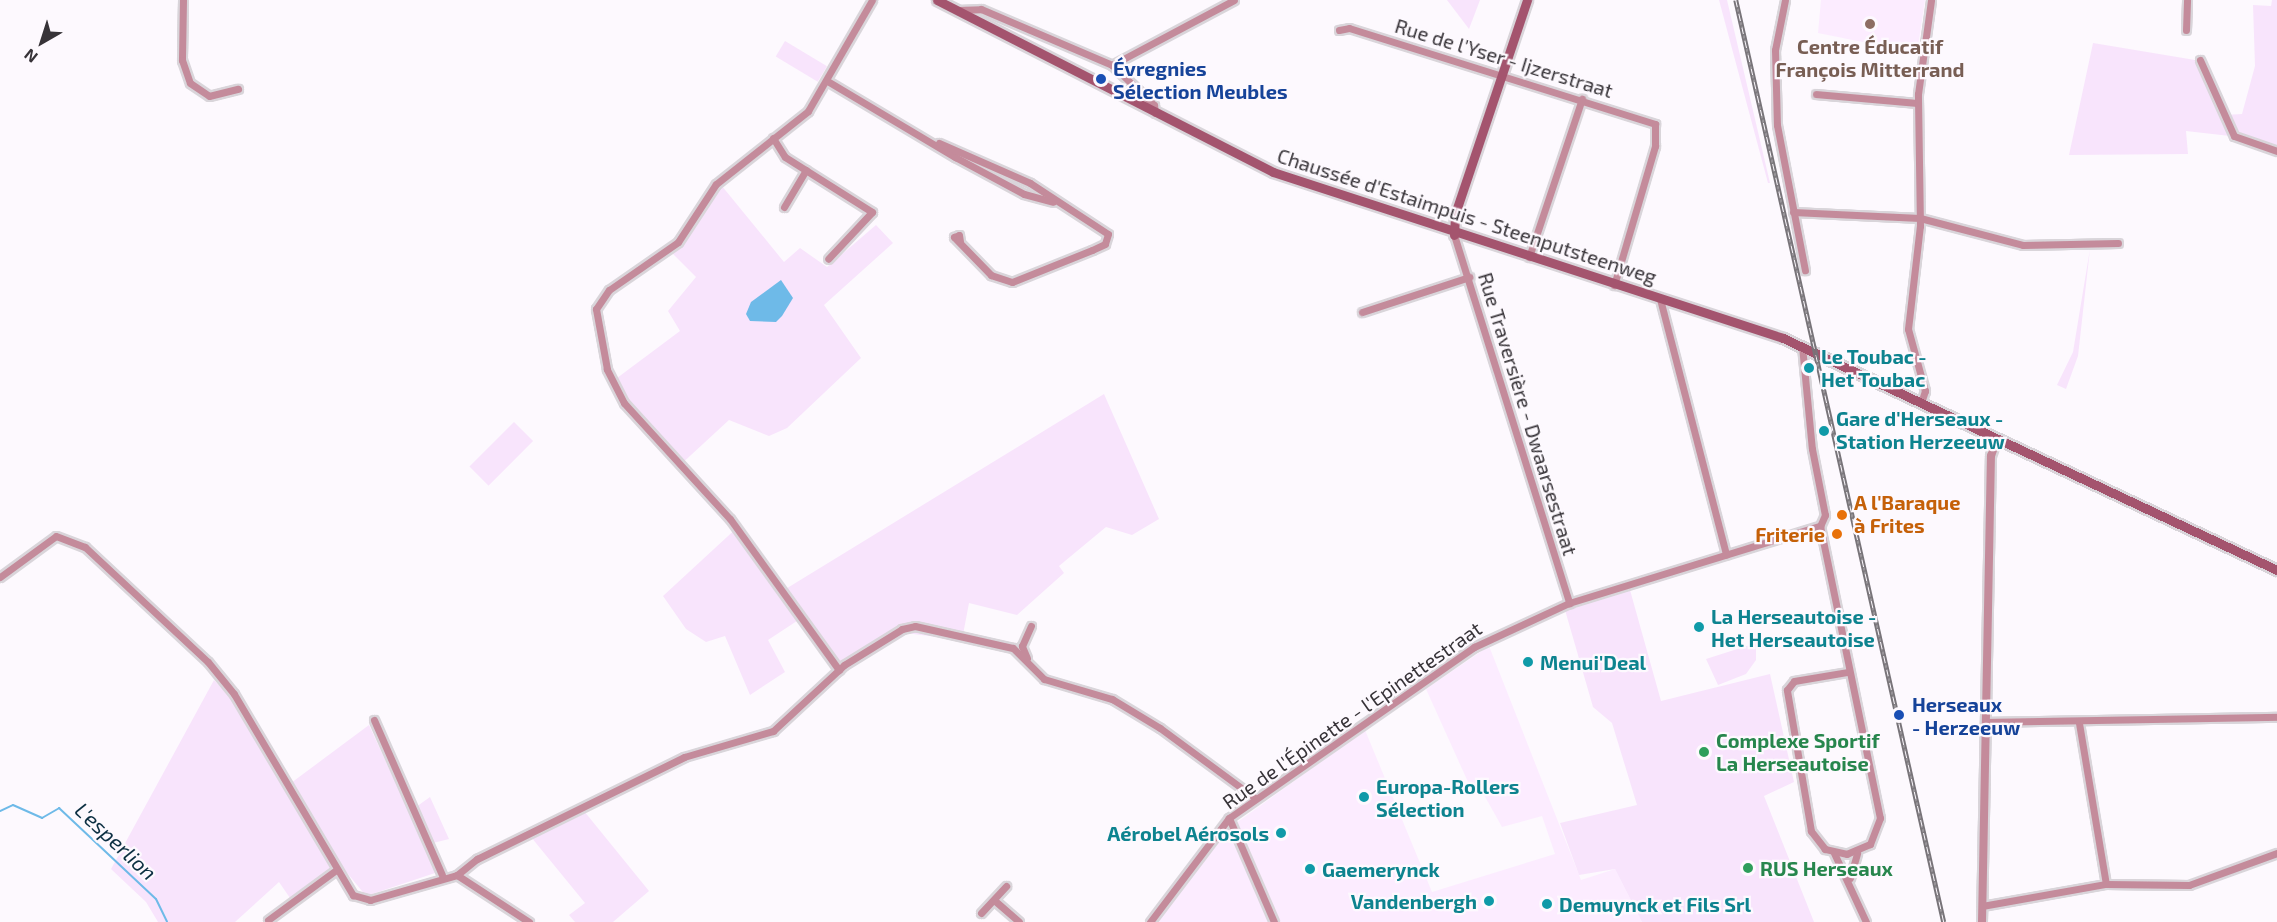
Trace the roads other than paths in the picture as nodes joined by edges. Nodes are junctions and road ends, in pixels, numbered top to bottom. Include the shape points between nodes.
1 (183, 0) edge
2 (872, 0) edge
3 (937, 0) edge
4 (1234, 0) edge
5 (1527, 0) edge
6 (1785, 0) edge
7 (1931, 0) edge
8 (2187, 0) edge
9 (956, 10) junction
10 (1339, 30) dead end
11 (2186, 30) dead end
12 (2200, 60) dead end
13 (1112, 65) junction
14 (1501, 76) junction
15 (829, 82) junction
16 (238, 89) dead end
17 (1816, 94) dead end
18 (1582, 99) junction
19 (1917, 104) junction
20 (1155, 116) junction
21 (772, 138) junction
22 (939, 143) junction
23 (2277, 151) edge
24 (806, 170) junction
25 (1056, 204) junction
26 (784, 207) dead end
27 (1793, 212) junction
28 (1920, 218) junction
29 (1454, 235) junction
30 (960, 241) dead end
31 (2118, 243) dead end
32 (1529, 257) junction
33 (828, 259) dead end
34 (1805, 270) dead end
35 (1468, 277) junction
36 (1614, 285) junction
37 (1660, 299) junction
38 (1362, 312) dead end
39 (1802, 346) junction
40 (1921, 403) junction
41 (1997, 439) junction
42 (1820, 526) junction
43 (1726, 555) junction
44 (2277, 570) edge
45 (0, 577) edge
46 (1569, 603) junction
47 (1031, 626) dead end
48 (1027, 661) junction
49 (839, 670) junction
50 (1848, 672) junction
51 (2277, 717) edge
52 (374, 720) dead end
53 (1986, 722) junction
54 (2079, 723) junction
55 (1255, 798) junction
56 (1229, 818) junction
57 (1834, 853) junction
58 (1857, 853) junction
59 (2277, 853) edge
60 (336, 870) junction
61 (442, 875) junction
62 (457, 875) junction
63 (1850, 881) junction
64 (2106, 884) junction
65 (1005, 886) dead end
66 (994, 900) junction
67 (1982, 906) junction
68 (981, 913) dead end
69 (268, 920) dead end
70 (530, 922) edge
71 (1019, 922) edge
72 (1150, 922) edge
73 (1274, 922) edge
74 (1866, 922) edge
75 (1982, 922) edge

1 - 16 street via 182,60 190,83 209,96
2 - 15 street
3 - 9 main road, Chaussée d'Estaimpuis - Steenputsteenweg
4 - 13 street
5 - 14 main road
6 - 27 street via 1776,50 1775,94
7 - 19 street
8 - 11 street
9 - 13 street via 981,9
9 - 20 main road, Chaussée d'Estaimpuis - Steenputsteenweg
10 - 14 street, Rue de l'Yser - Ijzerstraat via 1349,28
12 - 23 street via 2234,136
13 - 20 street via 1154,105
14 - 18 street, Rue de l'Yser - Ijzerstraat
14 - 29 main road via 1455,214
15 - 21 street via 808,111
15 - 22 street
17 - 19 street
18 - 32 street
18 - 36 street, Rue de l'Yser - Ijzerstraat via 1656,127
19 - 28 street
20 - 29 main road, Chaussée d'Estaimpuis - Steenputsteenweg via 1273,172
21 - 24 street via 785,157
21 - 49 street via 716,184 666,253 600,298 596,320 607,369 624,403 730,519
22 - 25 street via 1024,194
22 - 25 street via 1030,183
24 - 26 street
24 - 33 street via 872,212
25 - 30 street via 1108,234 1098,247 1012,282 991,275
27 - 28 street
27 - 34 street
28 - 31 street via 2010,244
28 - 40 street via 1908,329 1924,391
29 - 32 main road, Chaussée d'Estaimpuis - Steenputsteenweg
29 - 35 street, Rue Traversière - Dwaarsestraat
32 - 36 main road, Chaussée d'Estaimpuis - Steenputsteenweg
35 - 38 street
35 - 46 street, Rue Traversière - Dwaarsestraat
36 - 37 main road, Chaussée d'Estaimpuis - Steenputsteenweg
37 - 39 main road, Chaussée d'Estaimpuis - Steenputsteenweg
37 - 43 street
39 - 40 main road, Chaussée d'Estaimpuis - Steenputsteenweg
39 - 42 street via 1812,449 1825,515
40 - 41 main road, Chaussée d'Estaimpuis - Steenputsteenweg
41 - 44 main road, Chaussée d'Estaimpuis - Steenputsteenweg
41 - 53 street via 1991,456
42 - 43 street, Rue de l'Épinette - l'Epinettestraat
42 - 50 street
43 - 46 street, Rue de l'Épinette - l'Epinettestraat
45 - 60 street via 56,536 85,547 208,662 234,694
46 - 55 street, Rue de l'Épinette - l'Epinettestraat via 1474,647
47 - 48 street via 1022,646
48 - 49 street via 1002,644 915,626 895,632
48 - 55 street via 1056,685 1112,699 1160,728
49 - 62 street via 773,731 684,757 477,859
50 - 57 street via 1794,681 1787,690 1811,831
50 - 58 street via 1880,818 1876,837
51 - 54 street
52 - 61 street
53 - 54 street
53 - 67 street
54 - 64 street
55 - 56 street, Rue de l'Épinette - l'Epinettestraat
56 - 72 street, Rue de l'Épinette - l'Epinettestraat
56 - 73 street
57 - 58 street
57 - 63 street
58 - 63 street
59 - 64 street via 2189,885
60 - 61 street via 353,895 370,900
60 - 69 street
61 - 62 street
62 - 70 street
63 - 74 street
64 - 67 street
65 - 66 street
66 - 68 street
66 - 71 street
67 - 75 street

